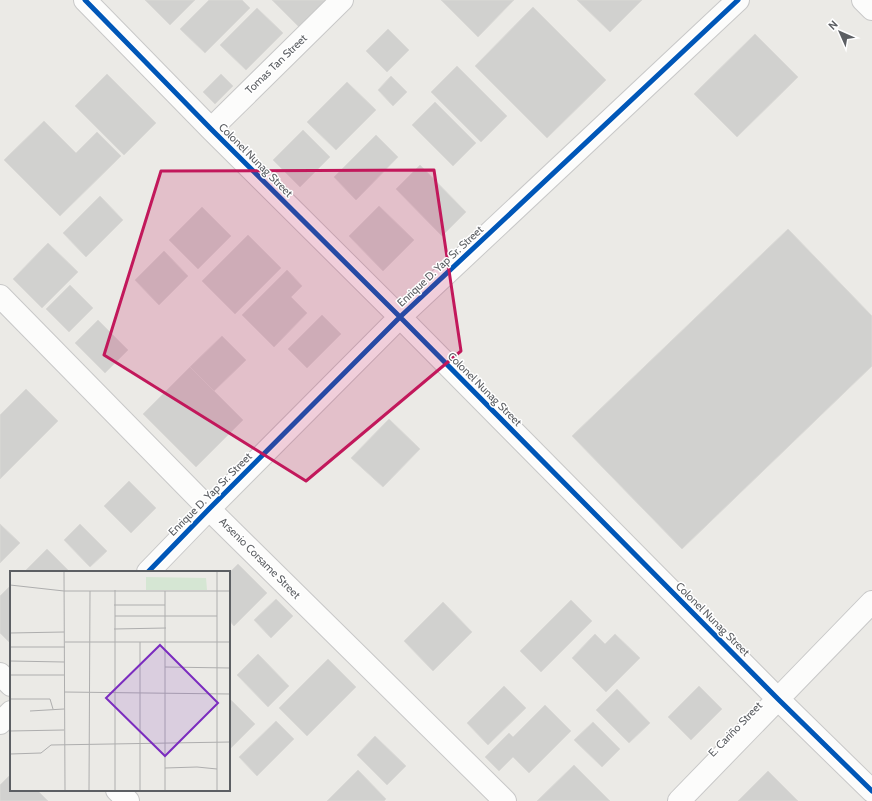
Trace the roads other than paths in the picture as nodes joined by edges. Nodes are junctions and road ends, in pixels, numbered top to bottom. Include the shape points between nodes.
1 (85, 0) edge
2 (342, 0) edge
3 (738, 0) edge
4 (863, 0) edge
5 (872, 9) edge
6 (211, 129) junction
7 (0, 296) edge
8 (400, 317) junction
9 (209, 509) junction
10 (149, 571) edge
11 (872, 602) edge
12 (0, 674) edge
13 (10, 684) edge
14 (778, 699) junction
15 (10, 713) edge
16 (0, 723) edge
17 (117, 791) edge
18 (872, 792) edge
19 (128, 801) edge
20 (505, 801) edge
21 (680, 801) edge

1 - 6 street, Colonel Nunag Street
2 - 6 street, Tomas Tan Street
3 - 8 street, Enrique D. Yap Sr. Street
4 - 5 street
6 - 8 street, Colonel Nunag Street
7 - 9 street, Arsenio Corsame Street
8 - 9 street, Enrique D. Yap Sr. Street
8 - 14 street, Colonel Nunag Street
9 - 10 street, Enrique D. Yap Sr. Street
9 - 20 street, Arsenio Corsame Street
11 - 14 street, E. Cariño Street
12 - 13 street
14 - 18 street, Colonel Nunag Street
14 - 21 street, E. Cariño Street
15 - 16 street
17 - 19 street

